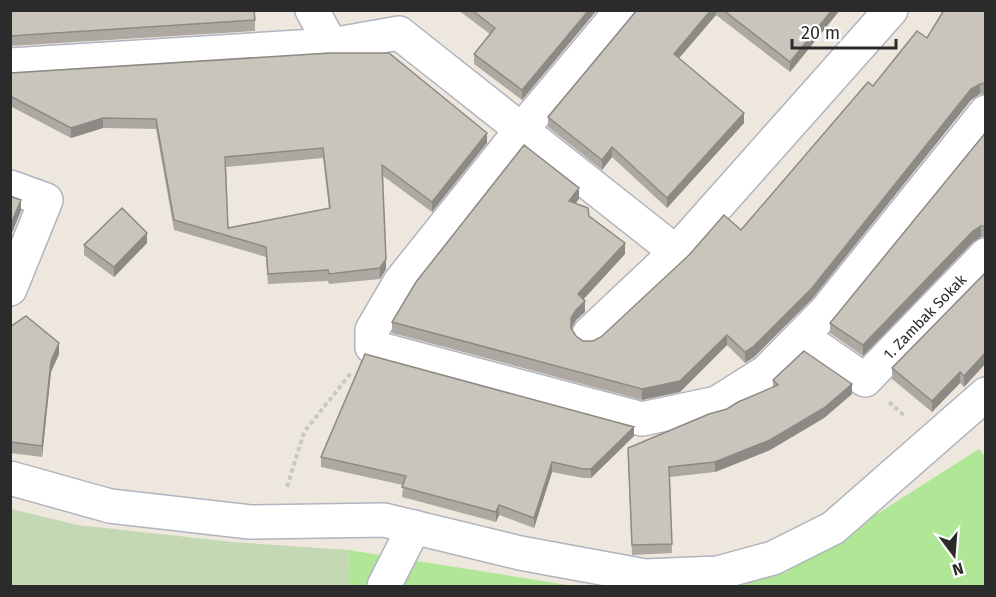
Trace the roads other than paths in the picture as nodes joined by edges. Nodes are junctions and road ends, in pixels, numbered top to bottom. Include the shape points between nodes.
1 (312, 10) edge
2 (622, 10) edge
3 (891, 10) edge
4 (408, 22) edge
5 (331, 45) junction
6 (10, 65) edge
7 (986, 112) edge
8 (522, 129) junction
9 (10, 187) edge
10 (676, 252) junction
11 (986, 255) edge
12 (10, 289) edge
13 (589, 334) dead end
14 (801, 336) junction
15 (986, 394) edge
16 (10, 478) edge
17 (414, 527) junction
18 (384, 586) edge

1 - 5 street
2 - 8 street
3 - 10 street
4 - 5 street
4 - 8 street
5 - 6 street
7 - 14 street via 826,311
8 - 10 street
8 - 14 street via 400,282 372,330 372,347 642,419 717,403 766,372
9 - 12 street via 46,200
10 - 13 street
11 - 14 street, 1. Zambak Sokak via 865,380
15 - 17 street via 833,528 773,558 718,573 645,576 520,554
16 - 17 street via 110,506 250,522 384,520
17 - 18 street

